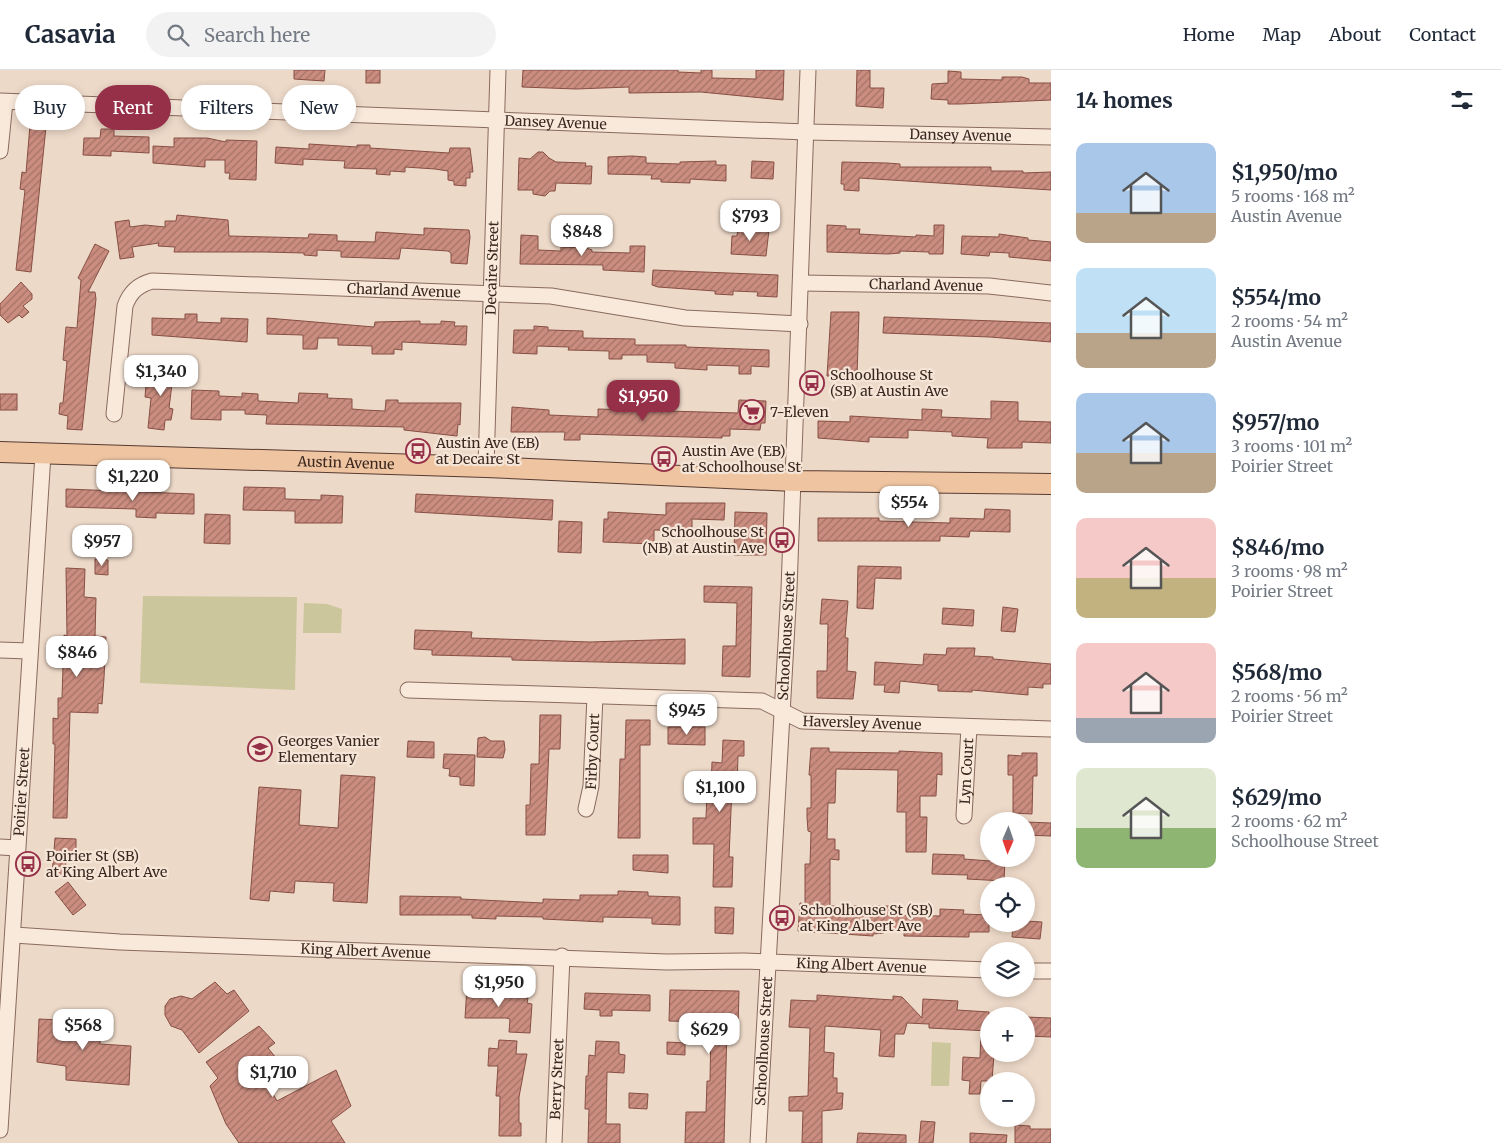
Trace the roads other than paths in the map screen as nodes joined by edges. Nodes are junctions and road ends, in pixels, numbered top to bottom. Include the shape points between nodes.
1 (498, 70) edge
2 (808, 70) edge
3 (3, 101) edge
4 (496, 119) junction
5 (806, 132) junction
6 (1051, 137) edge
7 (0, 151) edge
8 (802, 283) junction
9 (491, 293) junction
10 (1051, 293) edge
11 (800, 324) junction
12 (114, 414) dead end
13 (0, 452) edge
14 (43, 454) junction
15 (486, 468) junction
16 (794, 481) junction
17 (1051, 484) edge
18 (0, 650) edge
19 (29, 651) junction
20 (408, 690) dead end
21 (595, 696) junction
22 (783, 711) junction
23 (969, 727) junction
24 (1051, 729) edge
25 (586, 809) dead end
26 (964, 816) dead end
27 (0, 847) edge
28 (17, 848) junction
29 (14, 935) junction
30 (562, 956) junction
31 (767, 963) junction
32 (980, 970) edge
33 (1035, 971) edge
34 (1051, 971) edge
35 (0, 1130) edge
36 (554, 1143) edge
37 (758, 1143) edge

1 - 4 street, Decaire Street
2 - 5 street, Schoolhouse Street
3 - 4 street, Dansey Avenue
3 - 7 street
4 - 5 street, Dansey Avenue
4 - 9 street, Decaire Street
5 - 6 street, Dansey Avenue
5 - 8 street, Schoolhouse Street
8 - 10 street, Charland Avenue via 984,286
8 - 11 street, Schoolhouse Street
9 - 11 street, Charland Avenue via 551,296 685,318
9 - 12 street, Charland Avenue via 145,283 131,292 125,306
9 - 15 street, Decaire Street
11 - 16 street, Schoolhouse Street
13 - 14 main road, Austin Avenue
14 - 15 main road, Austin Avenue
14 - 19 street, Poirier Street
15 - 16 main road, Austin Avenue
16 - 17 main road, Austin Avenue
16 - 22 street, Schoolhouse Street
18 - 19 street
19 - 28 street, Poirier Street
20 - 21 street, Haversley Avenue
21 - 22 street, Haversley Avenue via 762,701
21 - 25 street, Firby Court via 591,786
22 - 23 street, Haversley Avenue via 802,721
22 - 31 street, Schoolhouse Street
23 - 24 street, Haversley Avenue
23 - 26 street, Lyn Court
27 - 28 street
28 - 29 street, Poirier Street
29 - 30 street, King Albert Avenue via 269,948
29 - 35 street, Poirier Street
30 - 31 street, King Albert Avenue
30 - 36 street, Berry Street
31 - 32 street, King Albert Avenue
31 - 37 street, Schoolhouse Street
33 - 34 street

